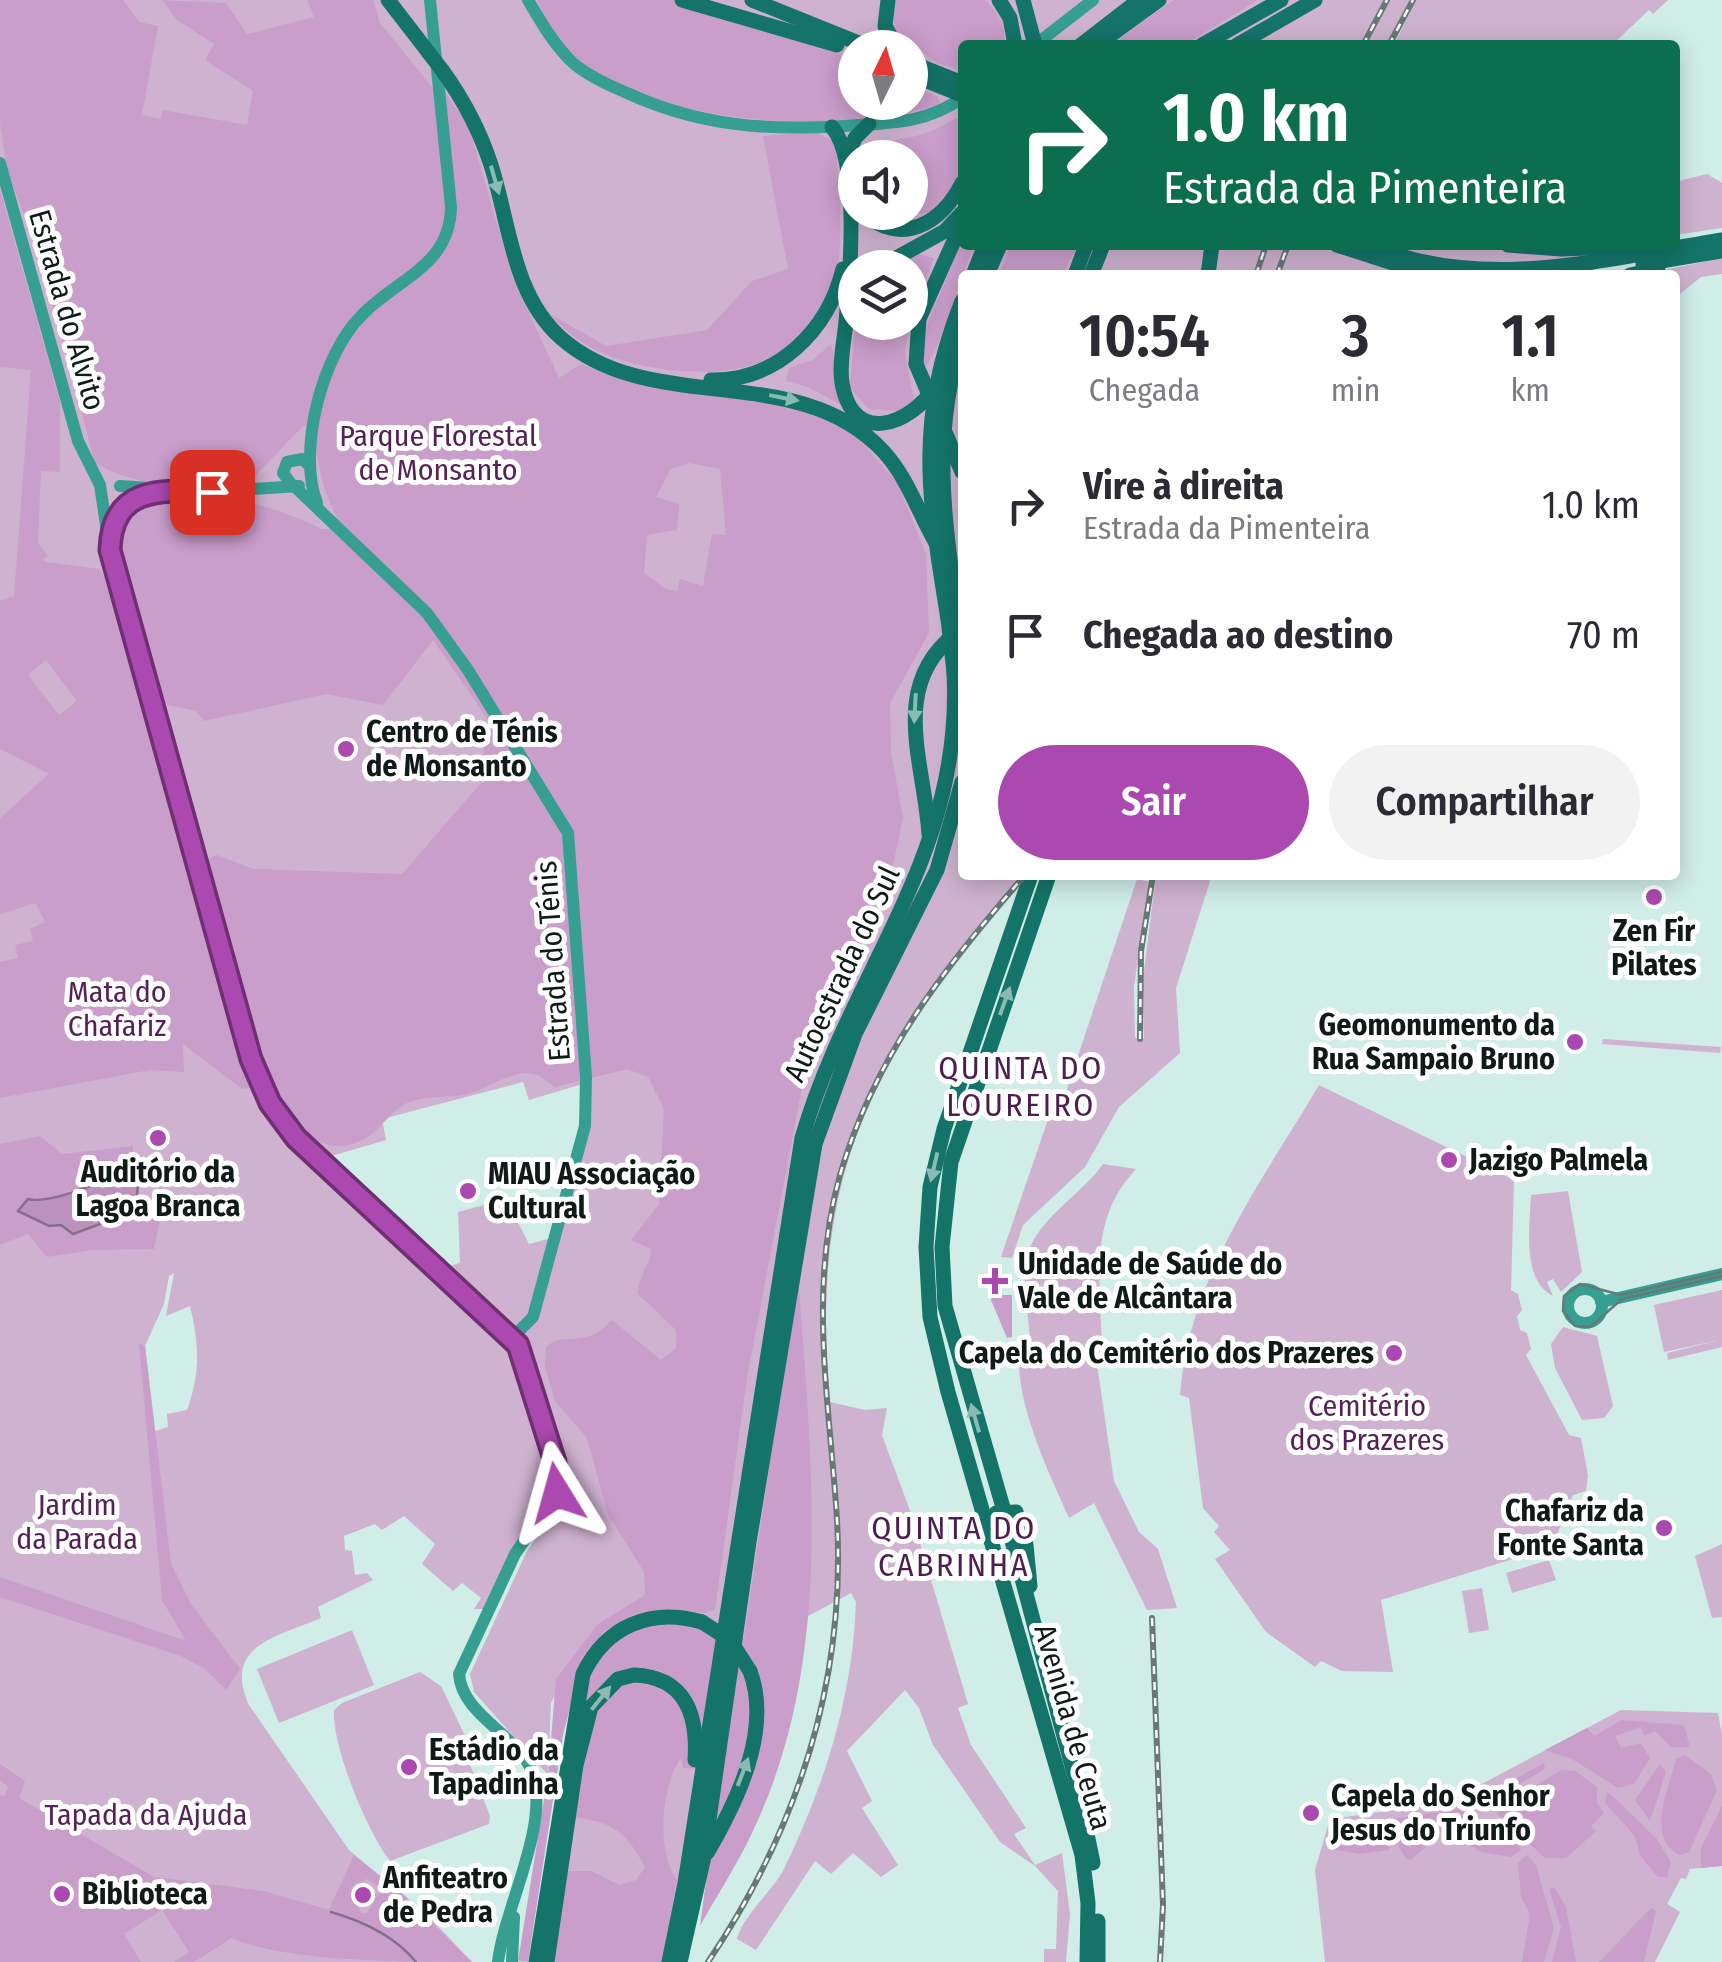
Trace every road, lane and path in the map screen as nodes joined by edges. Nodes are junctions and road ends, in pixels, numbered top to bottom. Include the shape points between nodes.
1 (388, 0) edge
2 (430, 0) edge
3 (528, 0) edge
4 (682, 0) edge
5 (725, 0) edge
6 (752, 0) edge
7 (888, 0) edge
8 (999, 0) edge
9 (1023, 0) edge
10 (1093, 0) edge
11 (1139, 0) edge
12 (1159, 0) edge
13 (1280, 0) edge
14 (1315, 0) edge
15 (887, 30) edge
16 (838, 34) edge
17 (1013, 40) edge
18 (1034, 40) edge
19 (1041, 40) edge
20 (1087, 40) edge
21 (1104, 40) edge
22 (1211, 40) edge
23 (1246, 40) edge
24 (837, 45) joint
25 (928, 71) edge
26 (928, 75) edge
27 (958, 82) edge
28 (958, 94) edge
29 (958, 99) edge
30 (869, 124) junction
31 (832, 127) junction
32 (838, 140) edge
33 (853, 140) edge
34 (0, 163) edge
35 (958, 188) edge
36 (958, 217) edge
37 (928, 223) edge
38 (849, 230) edge
39 (958, 233) edge
40 (848, 240) junction
41 (1722, 240) edge
42 (1680, 246) edge
43 (848, 250) edge
44 (911, 250) edge
45 (1351, 250) edge
46 (1385, 250) edge
47 (1694, 250) junction
48 (1722, 252) edge
49 (1414, 270) edge
50 (1483, 270) edge
51 (1526, 270) edge
52 (1595, 270) edge
53 (1643, 270) edge
54 (958, 314) edge
55 (845, 340) edge
56 (958, 354) edge
57 (588, 356) junction
58 (936, 386) junction
59 (312, 428) junction
60 (936, 431) junction
61 (287, 463) junction
62 (958, 464) edge
63 (93, 468) junction
64 (310, 470) junction
65 (292, 485) junction
66 (119, 486) junction
67 (251, 488) junction
68 (159, 490) junction
69 (100, 494) junction
70 (125, 507) junction
71 (104, 509) junction
72 (320, 510) junction
73 (111, 538) junction
74 (936, 543) junction
75 (956, 621) edge
76 (958, 796) edge
77 (930, 847) junction
78 (1029, 880) edge
79 (1047, 880) edge
80 (1017, 943) junction
81 (1722, 1274) edge
82 (1601, 1302) dead end
83 (512, 1337) junction
84 (994, 1477) junction
85 (974, 1482) junction
86 (1004, 1511) junction
87 (985, 1516) junction
88 (701, 1777) junction
89 (1068, 1811) junction
90 (703, 1861) junction
91 (516, 1895) junction
92 (675, 1960) edge
93 (498, 1962) edge
94 (512, 1962) edge
95 (536, 1962) edge
96 (547, 1962) edge
97 (1076, 1962) edge
98 (1087, 1962) edge
99 (1098, 1962) edge

1 -> 57 highway, bridge via 450,82 489,159 530,298 558,334
2 - 59 street via 448,231 434,258 348,330
3 - 31 street via 575,65 645,102 730,126
4 - 24 highway
5 - 24 highway
6 - 16 highway
7 - 15 highway
8 - 17 highway
9 - 18 highway
10 - 19 street
11 - 20 highway
12 - 21 highway
13 - 22 highway
14 - 23 highway
25 - 27 highway
26 - 28 highway
29 - 30 street via 928,118
30 - 31 street
30 - 33 highway
31 - 32 highway
34 - 63 street, Estrada do Alvito via 78,442
35 - 37 highway
36 - 44 highway
38 - 40 highway
39 - 62 highway, bridge via 920,319 916,364
40 - 43 highway
40 - 57 highway via 838,286 819,324 796,349 762,370 718,380 681,378
41 - 47 highway
42 - 47 highway
45 - 49 highway
46 - 50 highway
47 - 48 highway
47 - 51 highway
47 - 52 highway
47 - 53 highway
54 - 58 highway
55 - 58 highway via 842,382 860,415 884,423 902,420
56 - 60 highway
57 -> 74 highway via 622,372 785,398 836,415 889,458
58 - 60 highway
59 - 61 street
59 - 64 street
60 - 74 highway, Autoestrada do Sul via 928,492
60 - 75 highway, Autoestrada do Sul
61 - 64 street via 302,458
61 - 65 street via 284,477
61 - 67 street
63 - 66 street
63 - 69 street, Estrada do Alvito
64 - 65 street via 304,484
64 - 72 street
65 - 67 street
65 - 72 street, Estrada do Ténis
66 - 68 street
66 - 69 street
66 - 70 street via 128,494
67 - 68 street
68 - 70 street
69 - 71 street, Estrada do Alvito
70 - 71 street
70 - 73 street
71 - 73 street, Estrada do Alvito
72 - 83 street, Estrada do Ténis via 438,628 563,820 573,859 585,1126 533,1317
73 - 83 street, Estrada do Alvito via 115,575 261,1086 296,1138
74 - 75 highway, Autoestrada do Sul
75 - 77 highway, Autoestrada do Sul, bridge via 950,770
75 -> 77 highway via 930,659 914,704
76 - 90 highway, Autoestrada do Sul via 937,870 854,1034 815,1144
77 - 88 highway, Autoestrada do Sul via 831,1054 802,1138
78 - 80 highway, Avenida de Ceuta
79 - 80 highway, Avenida de Ceuta
84 -> 80 highway, Avenida de Ceuta via 945,1306 942,1247 951,1162
80 -> 85 highway, Avenida de Ceuta via 944,1129 927,1208 930,1317
81 - 82 street
83 - 91 street, Estrada do Alvito via 538,1402 557,1493 515,1554 459,1674 463,1692 530,1767 537,1800
84 - 85 highway
84 - 86 highway, Avenida de Ceuta
85 - 87 highway, Avenida de Ceuta
86 - 87 highway
86 - 99 highway, Avenida de Ceuta via 1016,1512 1026,1545 1031,1615 1091,1852
87 - 89 highway, Avenida de Ceuta
88 - 92 highway, Autoestrada do Sul
96 -> 88 highway via 576,1765 591,1707 602,1692 634,1675 681,1692 696,1724 694,1763
89 - 97 highway via 1078,1904
89 - 98 highway, Avenida de Ceuta via 1086,1880
90 - 92 highway
90 -> 95 highway, bridge via 751,1752 758,1708 750,1671 730,1640 702,1622 671,1616 636,1621 590,1658 577,1693
91 - 93 street
91 - 94 street

